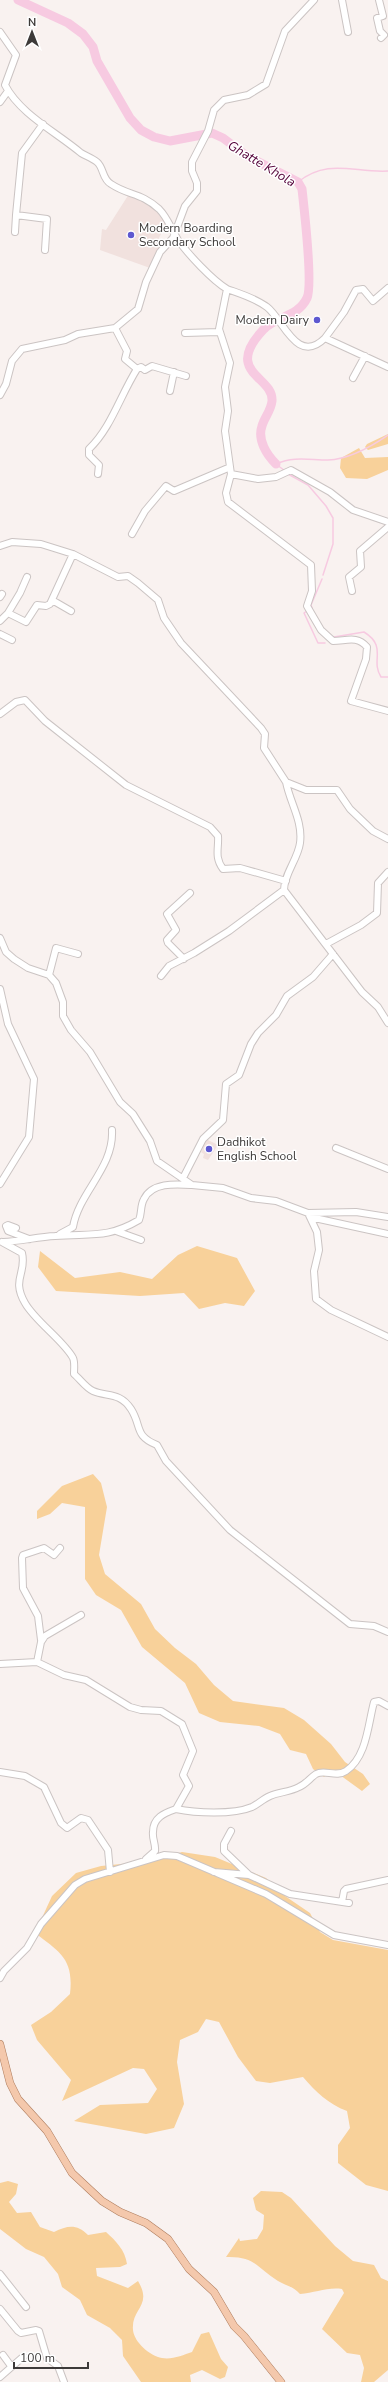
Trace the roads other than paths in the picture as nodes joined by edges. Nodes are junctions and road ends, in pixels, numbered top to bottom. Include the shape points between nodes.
1 (314, 0) edge
2 (342, 0) edge
3 (379, 0) edge
4 (0, 32) edge
5 (348, 32) dead end
6 (381, 38) dead end
7 (8, 91) junction
8 (0, 102) edge
9 (43, 124) junction
10 (16, 215) junction
11 (15, 232) dead end
12 (174, 232) junction
13 (45, 250) dead end
14 (388, 288) edge
15 (227, 289) junction
16 (115, 328) junction
17 (219, 332) junction
18 (185, 333) dead end
19 (325, 338) junction
20 (365, 356) junction
21 (388, 367) edge
22 (137, 369) junction
23 (174, 372) junction
24 (186, 376) dead end
25 (353, 378) dead end
26 (170, 391) dead end
27 (0, 395) edge
28 (230, 471) junction
29 (98, 474) dead end
30 (388, 522) edge
31 (388, 527) edge
32 (132, 534) dead end
33 (0, 546) edge
34 (73, 554) junction
35 (27, 577) dead end
36 (352, 591) dead end
37 (52, 600) junction
38 (71, 611) dead end
39 (8, 613) junction
40 (0, 621) edge
41 (0, 634) edge
42 (12, 640) dead end
43 (388, 711) edge
44 (0, 714) edge
45 (286, 782) junction
46 (388, 839) edge
47 (388, 872) edge
48 (286, 881) junction
49 (284, 890) junction
50 (190, 893) dead end
51 (0, 938) edge
52 (326, 944) junction
53 (78, 954) dead end
54 (333, 954) junction
55 (184, 959) junction
56 (49, 975) junction
57 (161, 976) dead end
58 (0, 989) edge
59 (388, 1023) edge
60 (112, 1130) dead end
61 (336, 1148) dead end
62 (388, 1169) edge
63 (183, 1178) junction
64 (0, 1184) edge
65 (192, 1184) junction
66 (309, 1215) junction
67 (388, 1217) edge
68 (16, 1228) dead end
69 (116, 1231) junction
70 (388, 1234) edge
71 (55, 1236) junction
72 (30, 1240) junction
73 (142, 1240) dead end
74 (1, 1241) edge
75 (388, 1337) edge
76 (60, 1548) dead end
77 (81, 1615) dead end
78 (388, 1632) edge
79 (41, 1642) junction
80 (37, 1662) junction
81 (0, 1664) edge
82 (388, 1706) edge
83 (0, 1772) edge
84 (176, 1809) junction
85 (231, 1831) dead end
86 (145, 1860) junction
87 (110, 1872) junction
88 (211, 1872) junction
89 (249, 1875) junction
90 (388, 1880) edge
91 (388, 1945) edge
92 (0, 1978) edge
93 (0, 2044) edge
94 (0, 2274) edge
95 (0, 2308) edge
96 (26, 2308) dead end
97 (3, 2354) dead end
98 (24, 2356) dead end
99 (11, 2366) junction
100 (0, 2377) edge
101 (64, 2382) edge
102 (282, 2382) edge

1 - 12 street via 285,31 266,84 257,91 220,103 214,110 208,131 192,166 197,191 185,206
2 - 5 street
3 - 6 street via 383,16 377,18 380,31 384,35
4 - 7 street via 16,55 6,80
7 - 8 street
7 - 9 street via 24,109
9 - 10 street via 22,153
9 - 12 street via 81,153 96,161 102,169 104,178 112,185 147,199 168,219
10 - 11 street
10 - 13 street via 47,219
12 - 15 street via 182,245
12 - 16 street via 173,238 160,252 146,282 141,305 123,324
14 - 19 street via 373,301 363,289 356,290
15 - 17 street
15 - 19 street via 260,302 276,316 287,334 309,347 319,344
16 - 22 street via 127,351 125,359
16 - 27 street via 78,334 65,340 22,349 12,361
17 - 18 street
17 - 28 street via 230,363 226,387 228,411 225,431
19 - 20 street
20 - 21 street
20 - 25 street
22 - 23 street via 141,367 145,370 152,366
22 - 29 street via 122,394 104,434 89,449 89,455 99,465
23 - 24 street
23 - 26 street
28 - 30 street via 258,479 294,471 330,492 354,510
28 - 32 street via 174,491 166,486 145,511
28 - 43 street via 226,493 228,502 311,565 312,592 307,606 321,630 333,641 352,639 367,647 366,659 351,701
31 - 36 street via 360,551 361,567 349,577
33 - 34 street via 12,542 34,543
34 - 37 street
34 - 45 street via 118,577 128,576 158,600 167,624 261,728 264,734 264,748
35 - 39 street
37 - 38 street
37 - 39 street via 48,606 37,605 25,622
39 - 40 street
41 - 42 street
44 - 48 street via 16,702 25,700 46,721 126,785 210,827 218,836 216,851 223,869 240,868
45 - 46 street via 306,790 337,790 350,809 373,832
45 - 48 street via 298,818 300,836 300,845
47 - 52 street via 378,884 377,913
48 - 49 street
49 - 52 street
49 - 55 street via 229,931
50 - 55 street via 166,914 176,930 167,940 168,943
51 - 56 street via 6,952 14,959 28,968
52 - 54 street
53 - 56 street via 56,948
54 - 59 street via 362,992 378,1007
54 - 63 street via 312,977 287,996 276,1015 250,1044 239,1075 226,1084 223,1120 203,1139
55 - 57 street via 169,966
56 - 63 street via 61,992 63,1016 71,1030 90,1052 120,1102 134,1114 150,1141 157,1161
58 - 64 street via 8,1024 34,1080 29,1137
60 - 71 street via 110,1148 103,1168 76,1211 74,1227
61 - 62 street
63 - 65 street
65 - 66 street via 223,1188 251,1198 276,1201
65 - 69 street via 170,1184 151,1190 144,1198 139,1220
66 - 67 street via 361,1212
66 - 70 street
66 - 75 street via 317,1232 319,1250 314,1271 316,1299 331,1310
68 - 72 street via 6,1226 8,1231
69 - 71 street via 101,1235
69 - 73 street
71 - 72 street
72 - 74 street
74 - 78 street via 22,1253 23,1268 19,1275 18,1288 26,1304 74,1359 74,1374 92,1390 113,1394 131,1409 139,1433 146,1441 157,1445 166,1461 230,1530 350,1624 374,1626
76 - 79 street via 54,1555 44,1548 23,1555 22,1558 23,1588 38,1616
77 - 79 street via 45,1636
79 - 80 street
80 - 81 street
80 - 84 street via 64,1675 86,1680 130,1707 157,1710 182,1724 193,1752 183,1775 189,1786
82 - 84 street via 379,1701 374,1702 362,1751 345,1772 317,1774 300,1787 271,1795 250,1808 217,1812
83 - 87 street via 26,1776 44,1787 61,1823 67,1828 81,1818 88,1820 108,1850
84 - 86 street via 168,1810 158,1818 152,1832 155,1851
85 - 89 street via 224,1844 224,1851
86 - 87 street
86 - 88 street via 164,1855 176,1856
87 - 92 street via 85,1879 75,1886 41,1924 27,1948
88 - 89 street
88 - 91 street via 266,1894 334,1935
89 - 90 street via 290,1894 345,1902 346,1889
93 - 102 main road via 10,2083 18,2099 40,2123 72,2173 102,2201 146,2223 168,2239 189,2269 214,2292 234,2326
94 - 96 street
95 - 101 street via 21,2333 36,2330 39,2332 47,2358 58,2366
97 - 99 street
98 - 99 street
99 - 100 street

